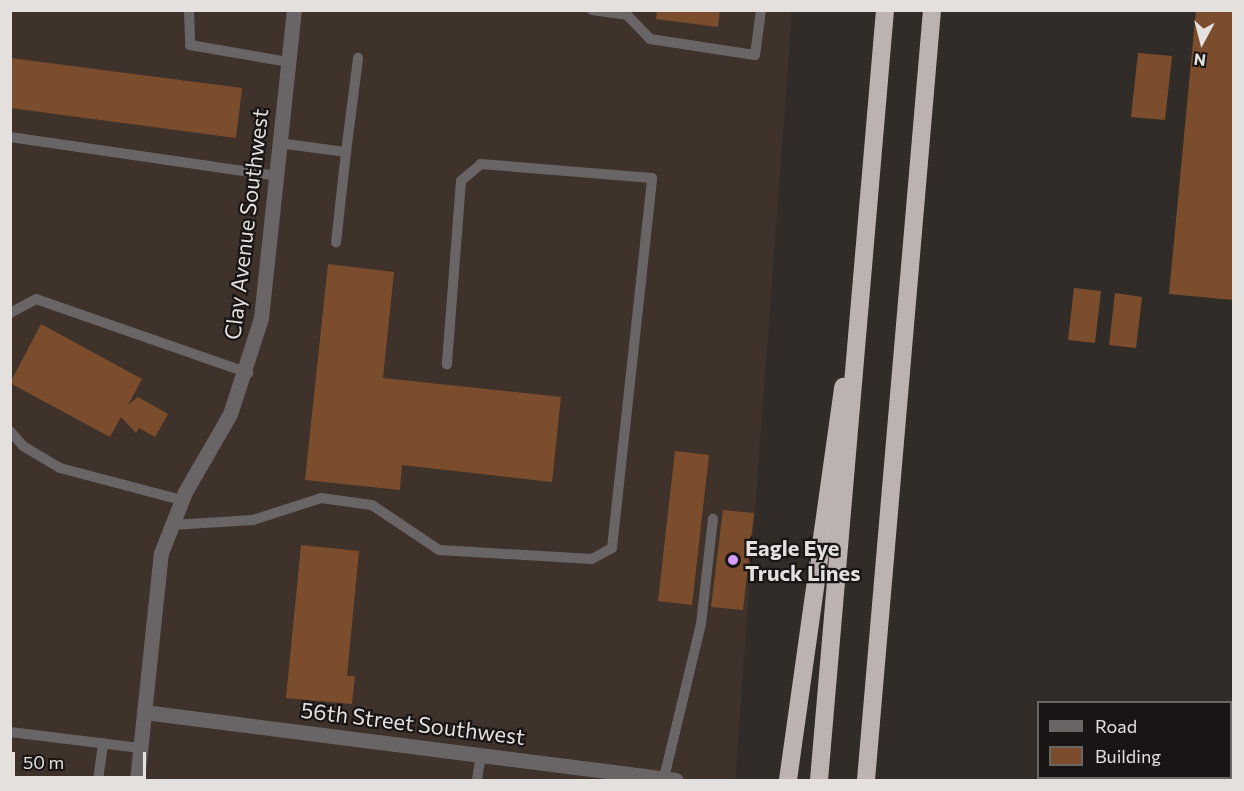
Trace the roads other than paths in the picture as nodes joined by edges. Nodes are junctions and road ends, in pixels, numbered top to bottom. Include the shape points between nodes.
1 (189, 10) edge
2 (294, 10) edge
3 (592, 10) edge
4 (761, 10) edge
5 (885, 10) edge
6 (932, 10) edge
7 (358, 58) dead end
8 (288, 62) junction
9 (10, 137) edge
10 (279, 143) junction
11 (346, 152) junction
12 (278, 176) junction
13 (336, 242) dead end
14 (865, 249) junction
15 (10, 313) edge
16 (447, 364) dead end
17 (248, 373) junction
18 (10, 431) edge
19 (181, 500) junction
20 (713, 519) dead end
21 (172, 525) junction
22 (144, 712) junction
23 (10, 732) edge
24 (103, 743) junction
25 (140, 748) junction
26 (481, 755) junction
27 (867, 777) edge
28 (674, 779) edge
29 (98, 780) edge
30 (137, 780) edge
31 (477, 780) edge
32 (788, 780) edge
33 (819, 780) edge

1 - 8 lane via 190,45
2 - 8 street, Clay Avenue Southwest
3 - 4 lane via 627,15 650,39 755,55
5 - 14 highway
6 - 27 highway
7 - 11 lane
8 - 10 street, Clay Avenue Southwest
9 - 12 lane
10 - 11 lane
10 - 12 street, Clay Avenue Southwest
11 - 13 lane
12 - 17 street, Clay Avenue Southwest via 261,318
14 - 32 highway
14 - 33 highway
15 - 17 lane via 36,299
16 - 21 lane via 461,181 480,164 652,178 612,548 592,559 439,550 372,505 321,498 253,520
17 - 19 street, Clay Avenue Southwest
18 - 19 lane via 23,446 60,468
19 - 21 street, Clay Avenue Southwest
20 - 28 lane via 701,624
21 - 22 street, Clay Avenue Southwest via 161,553
22 - 25 street, Clay Avenue Southwest
22 - 26 street, 56th Street Southwest
23 - 24 lane
24 - 25 lane
24 - 29 lane
25 - 30 street, Clay Avenue Southwest
26 - 28 street, 56th Street Southwest
26 - 31 lane

